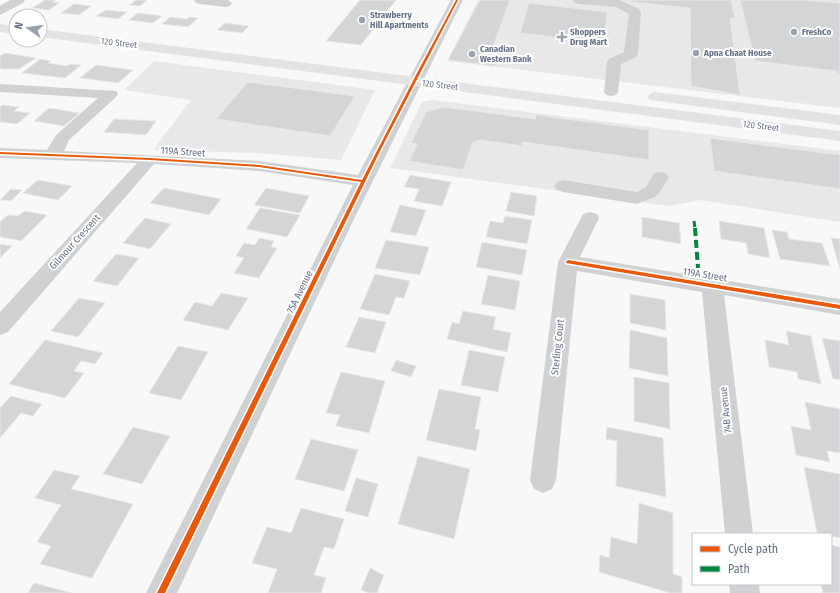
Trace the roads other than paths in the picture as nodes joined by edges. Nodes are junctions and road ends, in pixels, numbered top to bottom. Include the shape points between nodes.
1 (19, 0) edge
2 (200, 0) edge
3 (457, 0) edge
4 (579, 0) edge
5 (226, 3) dead end
6 (0, 11) edge
7 (48, 24) edge
8 (48, 34) edge
9 (394, 65) dead end
10 (445, 71) dead end
11 (414, 72) junction
12 (567, 86) dead end
13 (0, 88) edge
14 (612, 92) junction
15 (627, 94) dead end
16 (643, 96) dead end
17 (680, 116) junction
18 (806, 116) junction
19 (840, 120) edge
20 (840, 132) edge
21 (818, 133) junction
22 (840, 136) edge
23 (0, 153) edge
24 (53, 155) junction
25 (150, 159) junction
26 (660, 177) dead end
27 (363, 181) junction
28 (563, 186) dead end
29 (590, 218) dead end
30 (568, 262) junction
31 (712, 286) junction
32 (840, 307) edge
33 (0, 326) edge
34 (543, 480) dead end
35 (739, 533) edge
36 (161, 593) edge

1 - 6 street
2 - 5 street
3 - 11 street, 75A Avenue
4 - 14 street via 619,4 635,12 631,54 614,62
7 - 9 main road, 120 Street
8 - 11 main road, 120 Street
10 - 11 main road, 120 Street
11 - 17 main road, 120 Street
11 - 27 street, 75A Avenue
12 - 14 main road
13 - 24 street via 111,94 62,138
14 - 15 main road
16 - 18 main road, 120 Street
17 - 18 main road via 705,113 794,123
17 - 21 main road, 120 Street
18 - 19 main road, 120 Street
20 - 21 main road
21 - 22 main road, 120 Street
23 - 24 street, 119A Street
24 - 25 street, 119A Street
25 - 27 street, 119A Street via 258,166
25 - 33 street, Gilmour Crescent
26 - 28 street via 655,189 646,196 637,198
27 - 36 street, 75A Avenue via 213,492
29 - 30 street, Sterling Court
30 - 31 street, 119A Street
30 - 34 street, Sterling Court
31 - 32 street, 119A Street
31 - 35 street, 74B Avenue

